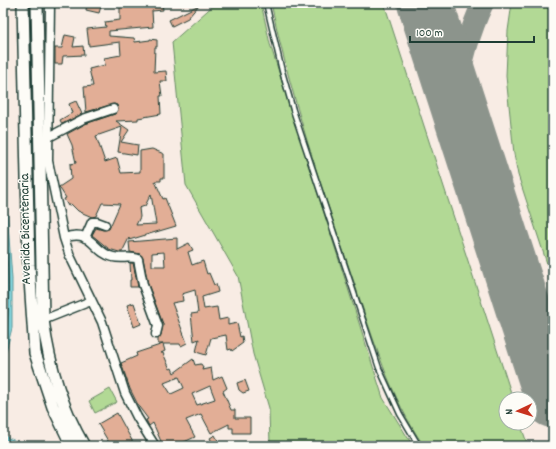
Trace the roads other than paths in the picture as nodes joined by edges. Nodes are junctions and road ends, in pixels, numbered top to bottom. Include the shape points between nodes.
1 (23, 3) edge
2 (37, 3) edge
3 (50, 3) edge
4 (266, 3) edge
5 (113, 109) dead end
6 (49, 137) junction
7 (105, 225) dead end
8 (64, 238) junction
9 (85, 238) junction
10 (92, 301) junction
11 (38, 321) junction
12 (156, 334) dead end
13 (72, 446) edge
14 (84, 446) edge
15 (155, 446) edge
16 (419, 446) edge

1 - 11 street, Avenida Bicentenaria via 29,265
2 - 11 street, Avenida Bicentenaria
3 - 6 street
4 - 16 lane via 293,110 379,368 400,414
5 - 6 street via 83,119
6 - 8 street via 48,161
7 - 9 street via 92,222
8 - 9 street via 78,234
8 - 10 street
9 - 12 street via 113,257 138,259 143,285 158,326
10 - 11 street
10 - 15 street via 102,322 125,393
11 - 13 street, Avenida Bicentenaria via 35,353 52,407
11 - 14 street, Avenida Bicentenaria via 54,376

